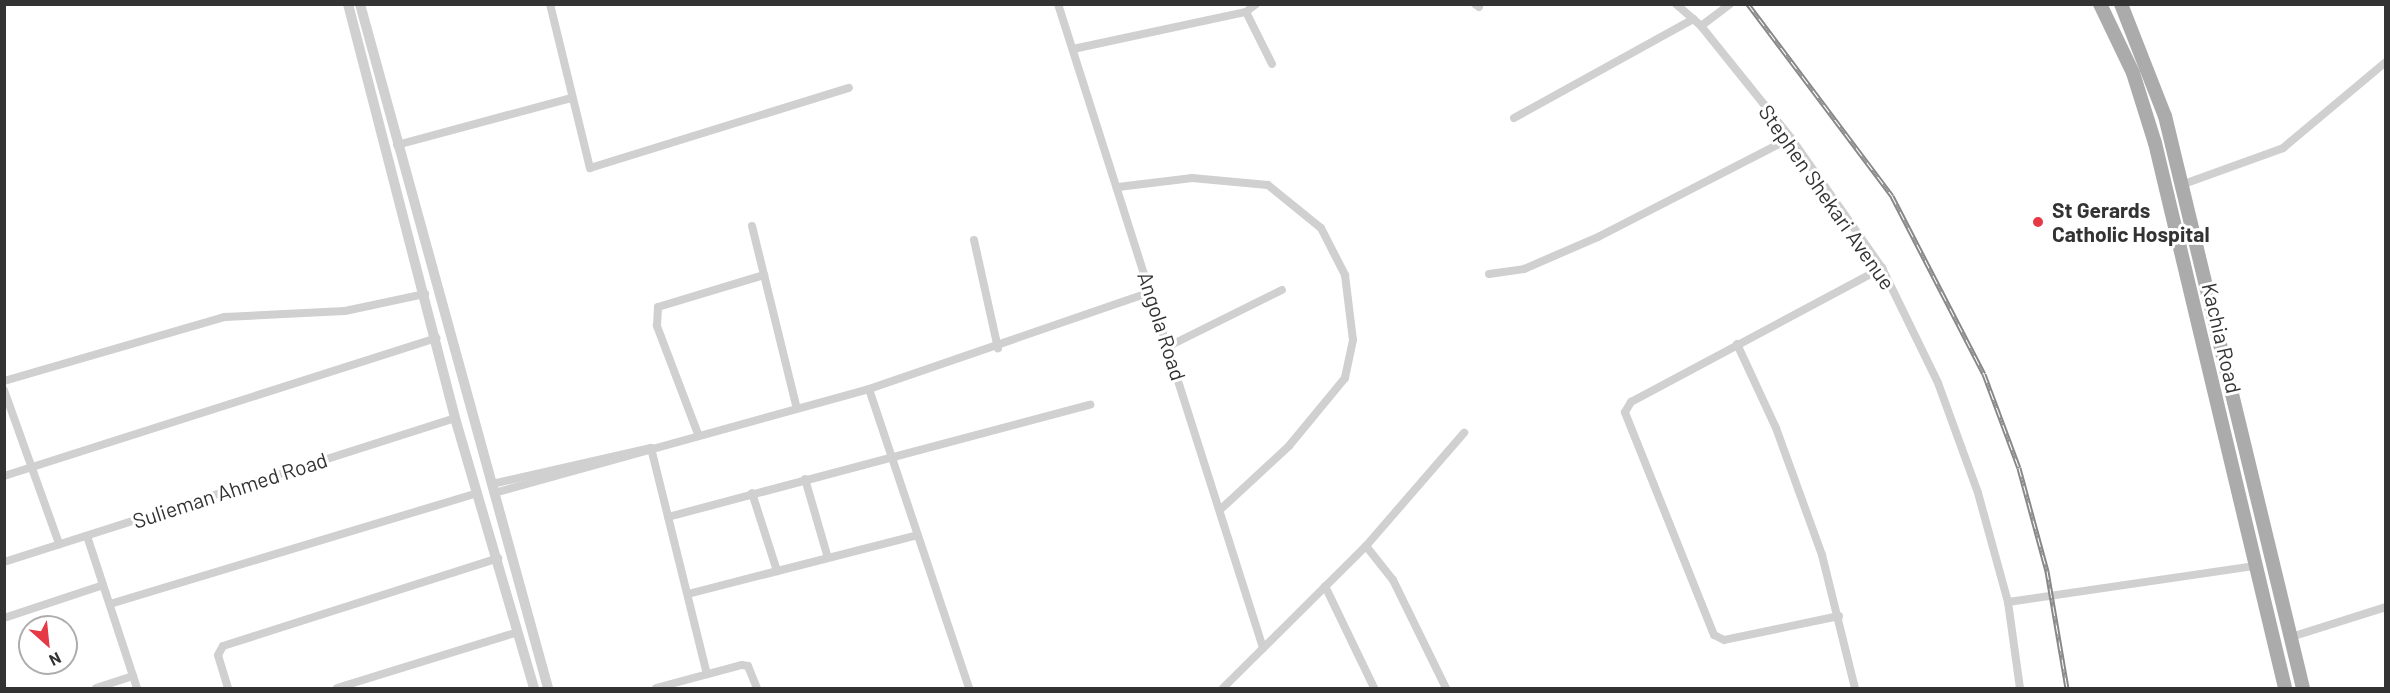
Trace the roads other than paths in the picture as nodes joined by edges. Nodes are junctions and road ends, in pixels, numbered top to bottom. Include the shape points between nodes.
1 (348, 4) edge
2 (360, 4) edge
3 (550, 4) edge
4 (1058, 4) edge
5 (1256, 4) edge
6 (1676, 4) edge
7 (1730, 4) edge
8 (2100, 4) edge
9 (2121, 4) edge
10 (1246, 12) junction
11 (1693, 19) junction
12 (1701, 27) junction
13 (1073, 49) junction
14 (2385, 62) edge
15 (1272, 64) dead end
16 (849, 88) dead end
17 (571, 98) junction
18 (1514, 118) dead end
19 (1791, 138) junction
20 (397, 145) junction
21 (2181, 185) junction
22 (1118, 187) junction
23 (752, 226) dead end
24 (974, 240) dead end
25 (1882, 268) junction
26 (1489, 274) dead end
27 (764, 275) junction
28 (1282, 290) dead end
29 (1151, 292) junction
30 (425, 294) junction
31 (436, 338) junction
32 (1737, 344) junction
33 (1169, 346) junction
34 (998, 348) junction
35 (459, 371) junction
36 (445, 376) junction
37 (4, 381) edge
38 (869, 389) junction
39 (4, 390) edge
40 (1090, 405) dead end
41 (797, 409) junction
42 (455, 418) junction
43 (1464, 433) dead end
44 (698, 434) junction
45 (651, 448) junction
46 (892, 455) junction
47 (32, 467) junction
48 (4, 477) edge
49 (805, 479) junction
50 (493, 488) junction
51 (478, 493) junction
52 (752, 493) junction
53 (1221, 509) junction
54 (668, 517) junction
55 (918, 535) junction
56 (87, 536) junction
57 (58, 544) junction
58 (1366, 546) junction
59 (498, 558) junction
60 (828, 558) junction
61 (4, 562) edge
62 (2255, 566) junction
63 (777, 571) junction
64 (103, 585) junction
65 (1325, 586) junction
66 (688, 594) junction
67 (2008, 602) junction
68 (110, 604) junction
69 (2385, 607) edge
70 (1839, 616) junction
71 (4, 618) edge
72 (518, 632) junction
73 (2291, 637) junction
74 (1263, 648) junction
75 (707, 674) junction
76 (133, 676) junction
77 (96, 688) edge
78 (137, 688) edge
79 (228, 688) edge
80 (337, 688) edge
81 (534, 688) edge
82 (548, 688) edge
83 (656, 688) edge
84 (757, 688) edge
85 (968, 688) edge
86 (1223, 688) edge
87 (1374, 688) edge
88 (1446, 688) edge
89 (1855, 688) edge
90 (2020, 688) edge
91 (2284, 688) edge
92 (2303, 688) edge

1 - 30 street
2 - 20 street
3 - 17 street
4 - 13 street, Angola Road
5 - 10 street
6 - 11 street, Stephen Shekari Avenue
7 - 12 street
8 - 62 main road, Kachia Road via 2133,74 2155,143
9 - 21 main road, Kachia Road via 2156,87
10 - 13 street
10 - 15 street
11 - 12 street, Stephen Shekari Avenue
11 - 18 street
12 - 19 street, Stephen Shekari Avenue
13 - 22 street, Angola Road
14 - 21 street via 2283,148
16 - 17 street via 594,168 587,164
17 - 20 street
19 - 25 street, Stephen Shekari Avenue
19 - 26 street via 1598,237 1524,269
20 - 35 street
21 - 73 main road, Kachia Road
22 - 29 street, Angola Road
22 - 53 street via 1192,178 1268,184 1322,228 1345,275 1353,340 1345,378 1289,446
23 - 27 street
24 - 34 street
25 - 32 street
25 - 67 street, Stephen Shekari Avenue via 1938,383
27 - 41 street
27 - 44 street via 658,307 657,326
28 - 33 street
29 - 33 street, Angola Road
29 - 34 street
30 - 31 street
30 - 37 street via 345,311 225,316
31 - 36 street
31 - 47 street
32 - 70 street via 1776,428
32 - 70 street via 1631,402 1625,412 1627,420 1714,635 1724,640
33 - 53 street, Angola Road
34 - 38 street
35 - 36 street
35 - 50 street
36 - 42 street
38 - 41 street
38 - 46 street
39 - 47 street
40 - 46 street
41 - 44 street
42 - 51 street
42 - 56 street, Sulieman Ahmed Road
43 - 58 street
44 - 45 street
45 - 50 street
45 - 54 street
46 - 49 street
46 - 55 street
47 - 48 street
47 - 57 street
49 - 52 street
49 - 60 street
50 - 82 street
51 - 59 street
51 - 68 street
52 - 54 street
52 - 63 street
53 - 74 street, Angola Road
54 - 66 street
55 - 60 street
55 - 85 street
56 - 57 street, Sulieman Ahmed Road
56 - 64 street
57 - 61 street, Sulieman Ahmed Road
58 - 65 street
58 - 88 street via 1393,580
59 - 72 street
59 - 79 street via 223,646 218,655
60 - 63 street
62 - 67 street
62 - 91 main road, Kachia Road
63 - 66 street
64 - 68 street
64 - 71 street
65 - 74 street
65 - 87 street
66 - 75 street
67 - 90 street, Stephen Shekari Avenue
68 - 76 street
69 - 73 street
70 - 89 street
72 - 80 street
72 - 81 street
73 - 92 main road, Kachia Road
74 - 86 street
75 - 83 street
75 - 84 street via 748,666
76 - 77 street
76 - 78 street

